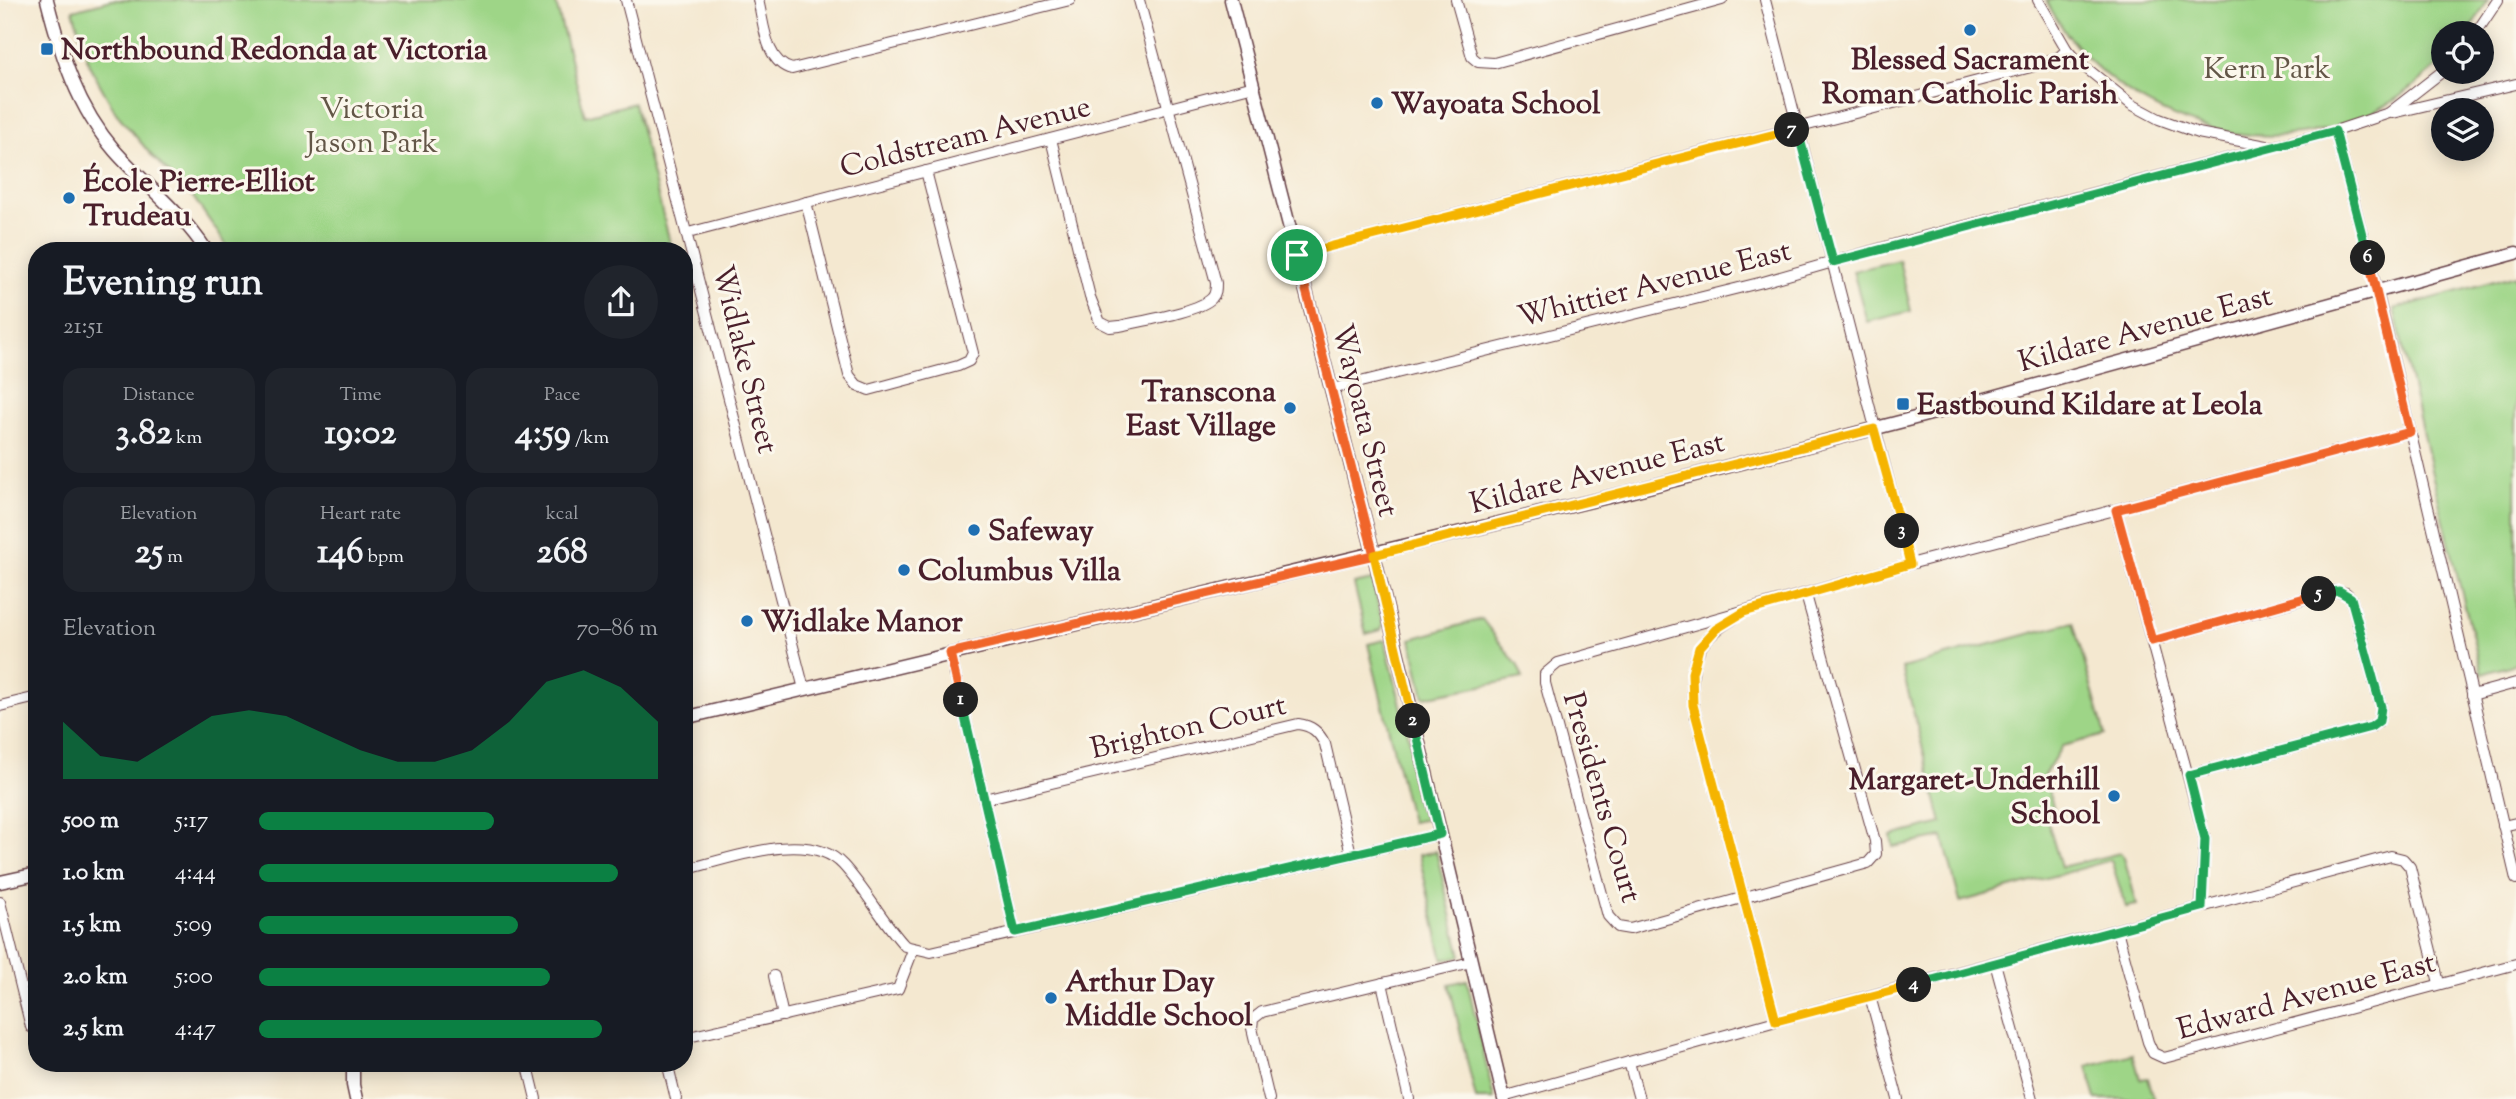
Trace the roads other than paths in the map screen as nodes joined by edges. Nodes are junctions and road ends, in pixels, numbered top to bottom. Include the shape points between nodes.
1 (47, 0) edge
2 (626, 0) edge
3 (758, 0) edge
4 (1070, 0) edge
5 (1139, 0) edge
6 (1231, 0) edge
7 (1456, 0) edge
8 (1722, 0) edge
9 (1765, 0) edge
10 (2038, 0) edge
11 (2498, 0) edge
12 (2484, 21) edge
13 (2067, 50) junction
14 (2431, 80) edge
15 (2516, 84) edge
16 (1254, 86) junction
17 (1168, 109) junction
18 (2389, 113) junction
19 (1797, 128) junction
20 (2335, 131) junction
21 (1051, 139) junction
22 (2272, 147) junction
23 (926, 172) junction
24 (806, 202) junction
25 (688, 233) junction
26 (200, 242) edge
27 (690, 242) edge
28 (693, 253) edge
29 (2516, 253) edge
30 (1297, 255) junction
31 (1833, 262) junction
32 (2377, 291) junction
33 (1332, 389) junction
34 (1874, 429) junction
35 (2410, 432) junction
36 (2116, 510) junction
37 (1374, 555) junction
38 (1910, 564) junction
39 (1806, 595) junction
40 (1744, 612) junction
41 (2152, 641) junction
42 (950, 653) junction
43 (2516, 682) edge
44 (804, 689) junction
45 (2472, 695) junction
46 (28, 699) edge
47 (0, 706) edge
48 (693, 716) edge
49 (2189, 775) junction
50 (984, 799) junction
51 (2516, 823) edge
52 (2503, 826) junction
53 (1440, 834) junction
54 (1351, 854) junction
55 (693, 868) edge
56 (28, 876) edge
57 (2516, 879) edge
58 (0, 882) edge
59 (1744, 898) junction
60 (0, 902) edge
61 (2202, 907) junction
62 (2117, 930) junction
63 (1015, 932) junction
64 (913, 950) junction
65 (1471, 962) junction
66 (1995, 963) junction
67 (2516, 964) edge
68 (774, 976) dead end
69 (1382, 983) junction
70 (2439, 983) junction
71 (1870, 996) junction
72 (28, 1015) edge
73 (783, 1016) junction
74 (1776, 1021) junction
75 (693, 1036) edge
76 (1629, 1062) junction
77 (353, 1072) edge
78 (529, 1072) edge
79 (669, 1072) edge
80 (1503, 1098) edge
81 (356, 1099) edge
82 (536, 1099) edge
83 (676, 1099) edge
84 (1269, 1099) edge
85 (1409, 1099) edge
86 (1639, 1099) edge
87 (1898, 1099) edge
88 (2032, 1099) edge

1 - 26 street via 65,65 93,121
2 - 25 street, Widlake Street
3 - 4 street via 771,51 776,61 792,69
5 - 17 street
6 - 16 street, Wayoata Street
7 - 8 street via 1472,57 1494,63
9 - 19 street
10 - 13 street
11 - 12 street
13 - 19 street via 2031,67
13 - 22 street via 2104,85 2159,119
14 - 18 street
15 - 18 street
16 - 17 street, Coldstream Avenue
16 - 30 street, Wayoata Street
17 - 21 street, Coldstream Avenue
17 - 21 street via 1216,283 1211,300 1195,308 1120,326 1100,322
18 - 20 street, Whittier Avenue East
19 - 30 street
19 - 31 street
20 - 22 street, Whittier Avenue East
20 - 32 street
21 - 23 street, Coldstream Avenue
22 - 31 street, Whittier Avenue East
23 - 24 street, Coldstream Avenue
23 - 24 street via 973,353 958,366 869,390 849,375
24 - 25 street, Coldstream Avenue
25 - 27 street, Widlake Street
28 - 44 street, Widlake Street
29 - 32 street, Kildare Avenue East
30 - 33 street, Wayoata Street
31 - 33 street, Whittier Avenue East
31 - 34 street
32 - 34 street, Kildare Avenue East
32 - 35 street
33 - 37 street, Wayoata Street
34 - 37 street, Kildare Avenue East
34 - 38 street
35 - 36 street
35 - 45 street
36 - 38 street
36 - 41 street
37 - 42 street, Kildare Avenue East
37 - 53 street, Wayoata Street
38 - 39 street
39 - 40 street
39 - 59 street, Presidents Court via 1876,854 1868,863
40 - 59 street via 1716,629 1699,648 1692,673 1693,705
40 - 59 street, Presidents Court via 1558,663 1545,674 1610,919 1618,927 1630,929
41 - 49 street
41 - 49 street via 2331,591 2351,598 2381,707 2379,721 2371,727
42 - 44 street, Kildare Avenue East
42 - 50 street
43 - 45 street
44 - 48 street, Kildare Avenue East
45 - 52 street
46 - 47 street
49 - 61 street via 2205,839
50 - 54 street, Brighton Court via 1298,724 1311,726 1325,744
50 - 63 street
51 - 52 street
52 - 57 street
53 - 54 street
53 - 65 street, Wayoata Street
54 - 63 street
55 - 64 street via 779,847 819,850 842,864 896,936
56 - 58 street
59 - 74 street
60 - 72 street
61 - 62 street
61 - 70 street via 2391,856 2403,859 2410,867
62 - 66 street
62 - 70 street, Edward Avenue East via 2148,1042 2153,1053 2164,1058
63 - 64 street via 931,952
64 - 73 street via 898,989
65 - 69 street
65 - 80 street, Wayoata Street
66 - 71 street
66 - 88 street
67 - 70 street, Edward Avenue East
68 - 73 street
69 - 84 street via 1262,1012 1254,1019 1252,1028
69 - 85 street
71 - 74 street
71 - 87 street
73 - 75 street
74 - 76 street
76 - 80 street
76 - 86 street
77 - 81 street
78 - 82 street
79 - 83 street

